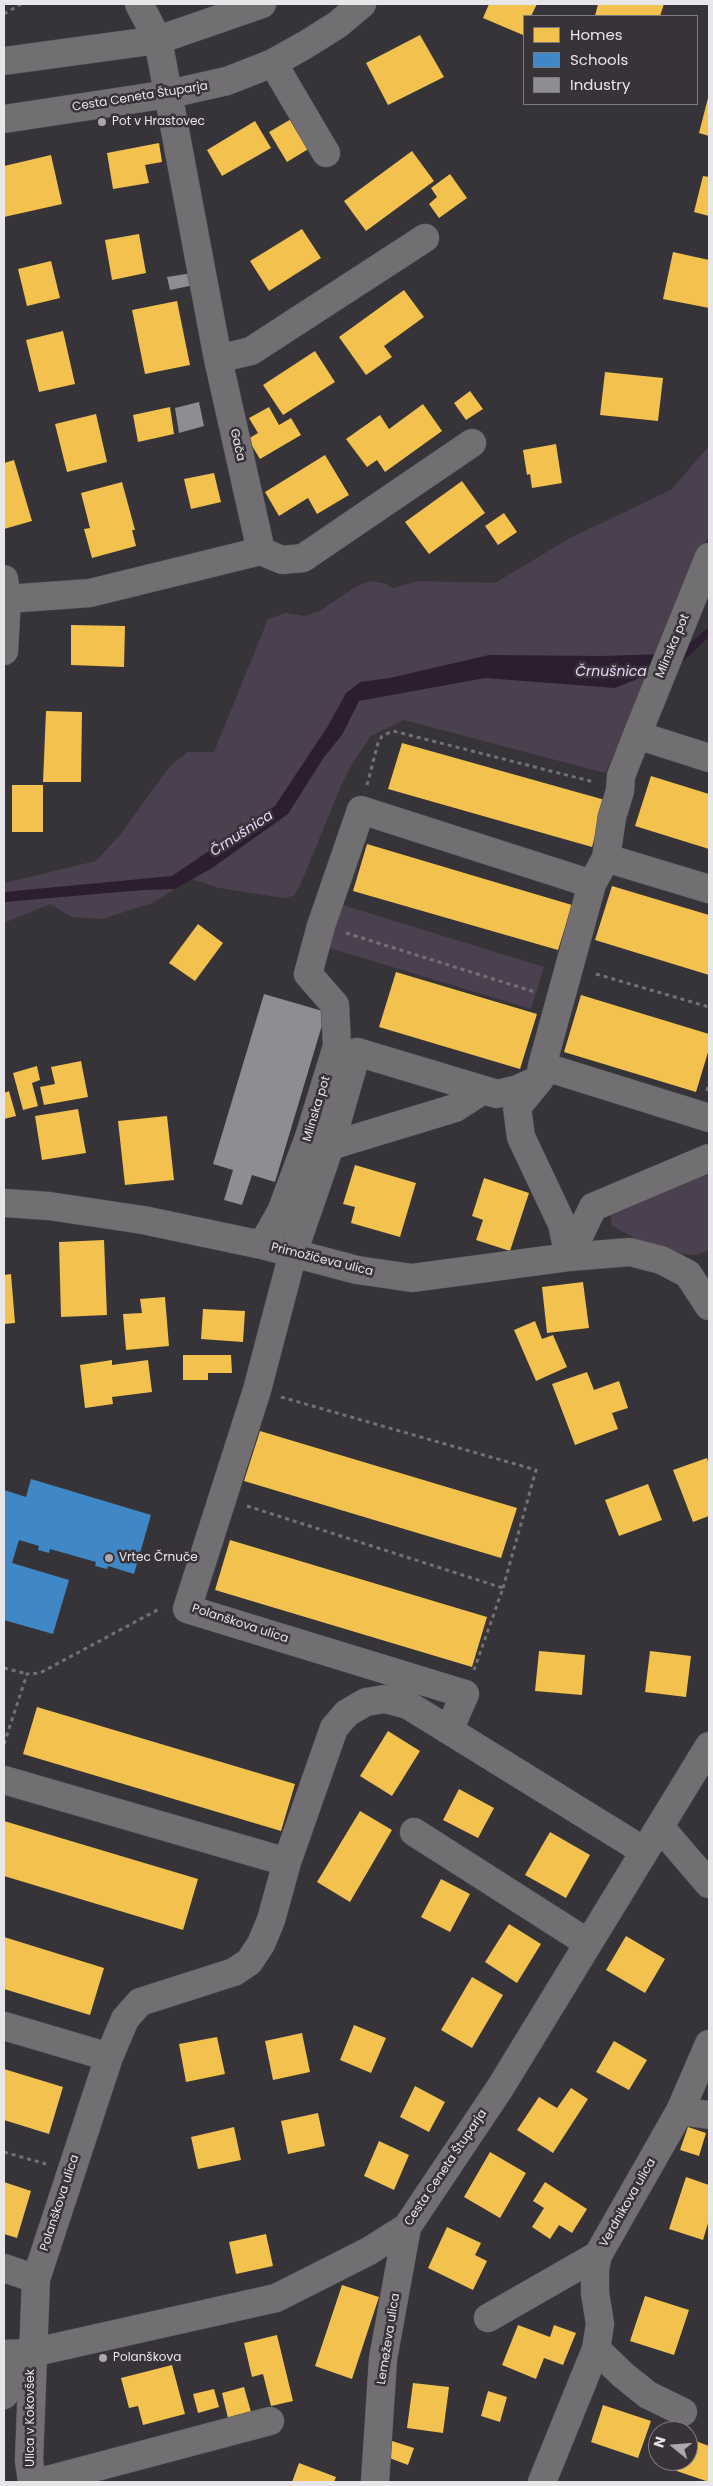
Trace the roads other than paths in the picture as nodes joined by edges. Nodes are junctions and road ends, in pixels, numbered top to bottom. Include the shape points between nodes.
1 (139, 4) edge
2 (262, 4) edge
3 (362, 4) edge
4 (158, 40) junction
5 (4, 61) edge
6 (274, 63) junction
7 (169, 94) junction
8 (4, 119) edge
9 (326, 153) dead end
10 (425, 238) dead end
11 (218, 359) junction
12 (472, 443) dead end
13 (261, 551) junction
14 (709, 557) edge
15 (5, 589) edge
16 (4, 651) edge
17 (637, 735) junction
18 (709, 758) edge
19 (606, 858) junction
20 (592, 884) junction
21 (709, 889) edge
22 (347, 1049) junction
23 (541, 1073) junction
24 (483, 1090) junction
25 (709, 1118) edge
26 (330, 1146) junction
27 (709, 1158) edge
28 (4, 1203) edge
29 (262, 1245) junction
30 (293, 1253) junction
31 (570, 1257) junction
32 (699, 1270) edge
33 (709, 1306) edge
34 (449, 1730) junction
35 (709, 1746) edge
36 (4, 1780) edge
37 (660, 1827) junction
38 (414, 1832) dead end
39 (644, 1852) junction
40 (287, 1862) junction
41 (709, 1884) edge
42 (588, 1943) junction
43 (4, 2026) edge
44 (709, 2044) edge
45 (109, 2057) junction
46 (680, 2111) junction
47 (709, 2116) edge
48 (408, 2227) junction
49 (598, 2255) junction
50 (4, 2268) edge
51 (36, 2279) junction
52 (488, 2318) dead end
53 (596, 2348) junction
54 (32, 2353) junction
55 (4, 2354) edge
56 (4, 2395) edge
57 (683, 2412) dead end
58 (270, 2421) dead end
59 (32, 2482) edge
60 (40, 2482) edge
61 (375, 2482) edge
62 (542, 2482) edge

1 - 4 street, Gača
2 - 4 street
3 - 6 street, Cesta Ceneta Štuparja via 337,25
4 - 5 street
4 - 7 street, Gača
6 - 7 street, Cesta Ceneta Štuparja via 226,81
6 - 9 street
7 - 8 street, Cesta Ceneta Štuparja
7 - 11 street, Gača
10 - 11 street via 251,352
11 - 13 street, Gača
12 - 13 street via 303,558 282,560
13 - 15 street via 90,593
14 - 17 street, Mlinska pot
15 - 16 street
17 - 18 street
17 - 19 street, Mlinska pot via 620,776 620,791 612,817
19 - 20 street, Mlinska pot
19 - 21 street
20 - 22 street, Mlinska pot via 361,810 308,974 335,1005
20 - 23 street, Mlinska pot
22 - 24 street
22 - 26 street, Polanškova ulica
22 - 29 street, Mlinska pot via 281,1212
23 - 24 street via 518,1089 497,1094
23 - 25 street
23 - 31 street via 517,1107 522,1137 562,1224
24 - 26 street via 454,1108
26 - 30 street, Polanškova ulica
27 - 31 street via 594,1207
28 - 29 street, Primožičeva ulica via 143,1220
29 - 30 street, Primožičeva ulica
30 - 31 street, Primožičeva ulica via 357,1270 412,1278
30 - 34 street, Polanškova ulica via 256,1390 187,1609 465,1694
31 - 32 street, Primožičeva ulica via 630,1252
32 - 33 street, Primožičeva ulica
34 - 39 street, Polanškova ulica
34 - 40 street, Polanškova ulica via 408,1705 385,1699 366,1702 347,1713 334,1728
35 - 37 street, Cesta Ceneta Štuparja
36 - 40 street
37 - 39 street, Cesta Ceneta Štuparja
37 - 41 street
38 - 42 street
39 - 42 street, Cesta Ceneta Štuparja
40 - 45 street, Polanškova ulica via 271,1920 249,1962 234,1972 140,2002 125,2019
42 - 48 street, Cesta Ceneta Štuparja via 500,2088
43 - 45 street
44 - 46 street, Verdnikova ulica
45 - 51 street, Polanškova ulica
46 - 47 street
46 - 49 street, Verdnikova ulica
48 - 54 street, Cesta Ceneta Štuparja via 369,2251 276,2298
48 - 61 street, Lemeževa ulica via 383,2359
49 - 52 street
49 - 53 street, Verdnikova ulica via 595,2292 600,2324
50 - 51 street
51 - 54 street, Polanškova ulica
53 - 57 street via 648,2395
53 - 62 street, Verdnikova ulica
54 - 55 street, Cesta Ceneta Štuparja
54 - 56 street
54 - 59 street, Ulica v Kokovšek via 29,2460
58 - 60 street

